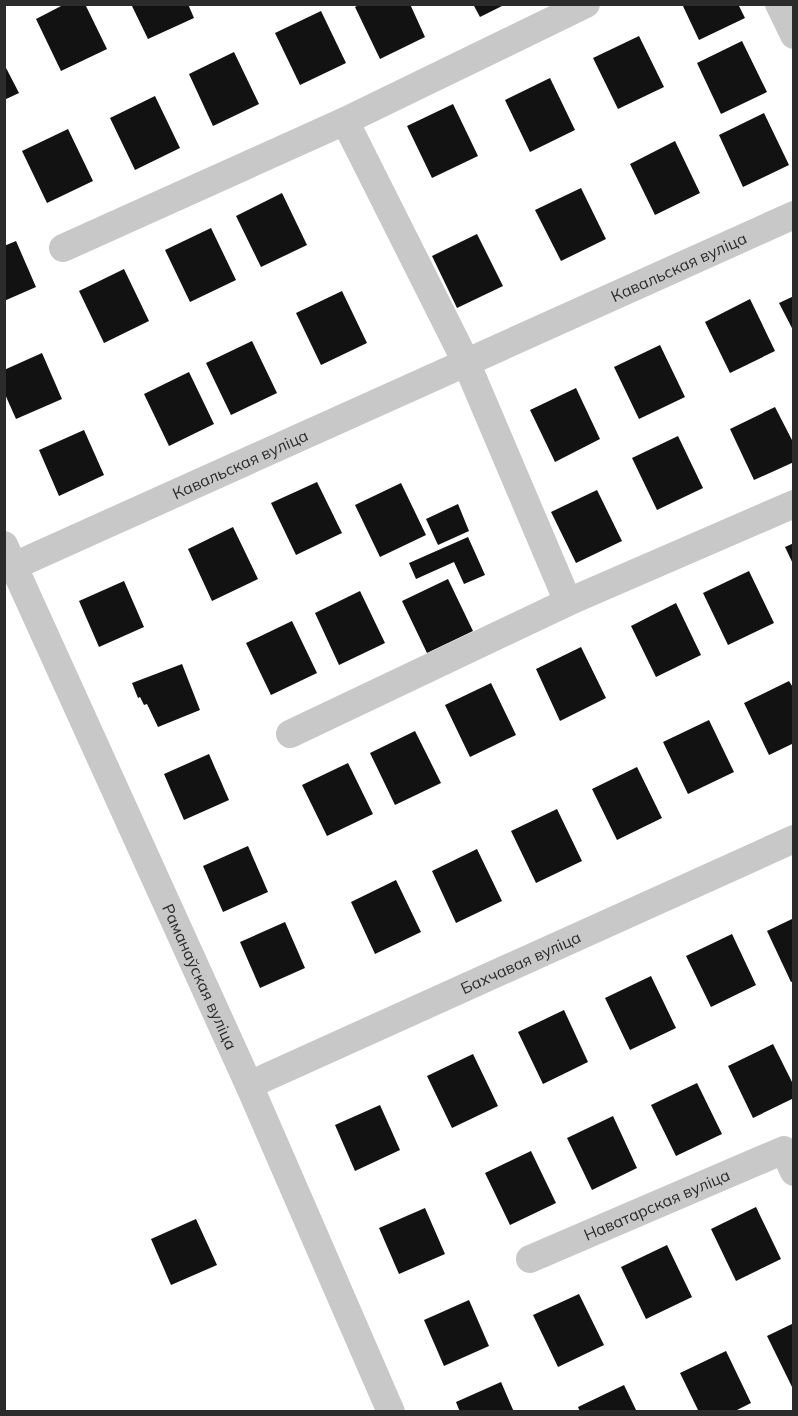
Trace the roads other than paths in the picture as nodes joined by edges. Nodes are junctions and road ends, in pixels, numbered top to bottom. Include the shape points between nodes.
1 (586, 4) edge
2 (779, 4) edge
3 (794, 35) edge
4 (345, 121) junction
5 (794, 214) edge
6 (63, 248) dead end
7 (466, 362) junction
8 (794, 504) edge
9 (9, 556) edge
10 (568, 602) junction
11 (290, 734) dead end
12 (794, 839) edge
13 (249, 1085) junction
14 (790, 1156) edge
15 (531, 1259) dead end
16 (390, 1412) edge

1 - 4 street
2 - 3 street
4 - 6 street
4 - 7 street
5 - 7 street, Кавальская вуліца
7 - 9 street, Кавальская вуліца
7 - 10 street
8 - 10 street
9 - 13 street, Раманаўская вуліца
10 - 11 street
12 - 13 street, Бахчавая вуліца
13 - 16 street, Раманаўская вуліца
14 - 15 street, Наватарская вуліца

